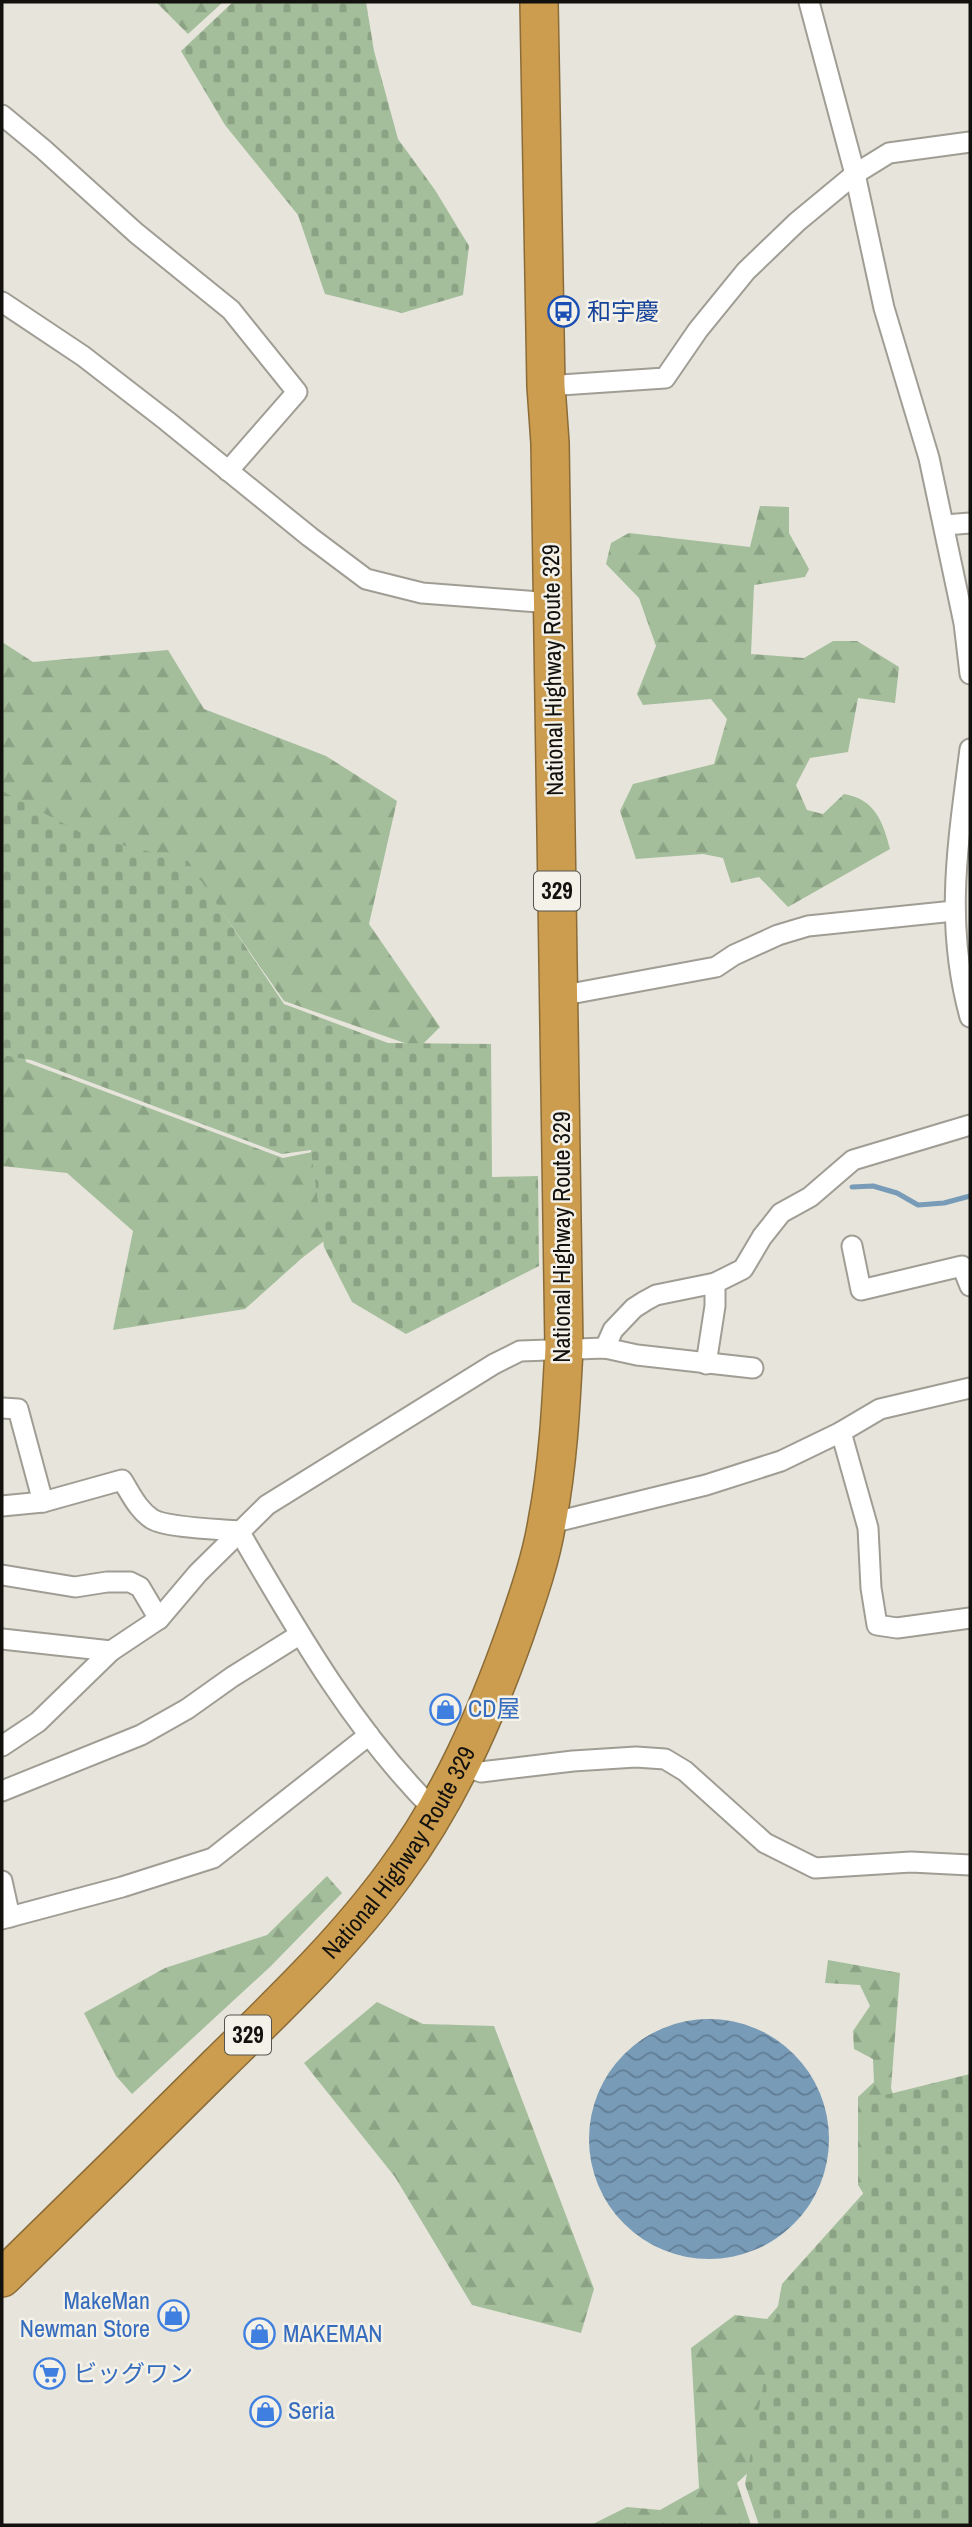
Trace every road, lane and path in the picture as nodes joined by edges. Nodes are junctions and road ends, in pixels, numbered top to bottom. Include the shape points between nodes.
1 (539, 2) edge
2 (809, 2) edge
3 (2, 116) edge
4 (970, 142) edge
5 (855, 174) junction
6 (2, 302) edge
7 (546, 386) junction
8 (228, 471) junction
9 (970, 523) edge
10 (945, 525) junction
11 (552, 603) junction
12 (970, 674) edge
13 (970, 749) edge
14 (965, 836) edge
15 (954, 911) junction
16 (559, 996) junction
17 (970, 1017) edge
18 (970, 1125) edge
19 (852, 1246) dead end
20 (715, 1283) junction
21 (970, 1286) edge
22 (564, 1348) junction
23 (605, 1348) junction
24 (706, 1364) junction
25 (753, 1368) dead end
26 (970, 1388) edge
27 (2, 1408) edge
28 (841, 1432) junction
29 (43, 1502) junction
30 (2, 1506) edge
31 (547, 1524) junction
32 (239, 1531) junction
33 (2, 1575) edge
34 (970, 1618) edge
35 (159, 1619) junction
36 (299, 1634) junction
37 (2, 1639) edge
38 (111, 1651) junction
39 (369, 1735) junction
40 (2, 1746) edge
41 (461, 1765) junction
42 (2, 1791) edge
43 (436, 1812) junction
44 (970, 1866) edge
45 (2, 1881) edge
46 (6, 1918) edge
47 (2, 2278) edge

1 - 7 highway, National Highway Route 329 / 329
2 - 5 street
3 - 8 street via 231,310 297,392
4 - 5 street via 889,153
5 - 7 street via 746,271 665,378
5 - 10 street via 884,308
6 - 8 street via 83,356
7 - 11 highway, National Highway Route 329 / 329
8 - 11 street via 366,579 422,593
9 - 10 street
10 - 12 street
11 - 16 highway, National Highway Route 329 / 329
13 - 14 street
14 - 15 street
15 - 16 street via 808,926 778,935 716,967
15 - 17 street
16 - 22 highway, National Highway Route 329 / 329
18 - 20 street via 853,1160 810,1197 781,1213 743,1269
19 - 21 street via 861,1290 962,1266
20 - 23 street via 645,1301 613,1330
20 - 24 street
22 - 23 street
22 - 31 highway, National Highway Route 329 / 329 via 560,1434
22 - 32 street via 520,1351 494,1364 267,1505
23 - 24 street
24 - 25 street
26 - 28 street via 880,1409
27 - 29 street via 18,1409
28 - 31 street via 781,1461 718,1481
28 - 34 street via 868,1528 877,1625 897,1628
29 - 30 street
29 - 32 street via 122,1480 153,1520
31 - 41 highway, National Highway Route 329 / 329 via 509,1652
32 - 35 street
32 - 36 street
33 - 35 street via 75,1587 130,1582 140,1587
35 - 38 street
36 - 39 street
36 - 42 street via 141,1735
37 - 38 street
38 - 40 street via 38,1722
39 - 43 street
39 - 46 street via 213,1858
41 - 43 highway, National Highway Route 329 / 329
41 - 44 street via 481,1772 573,1761 665,1759 685,1771 765,1843 816,1868 911,1862
43 - 47 highway, National Highway Route 329 / 329 via 354,1926
45 - 46 street

